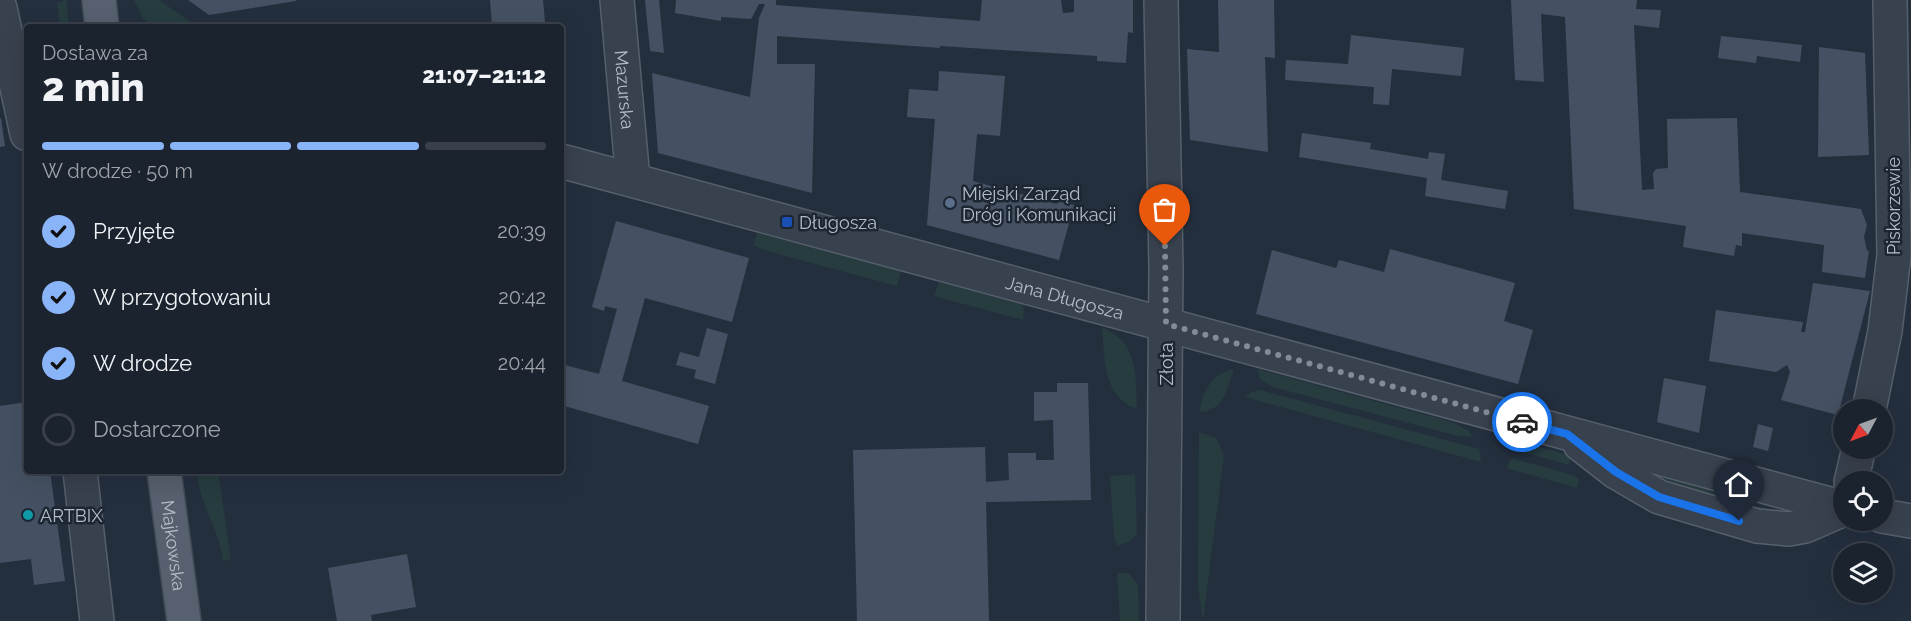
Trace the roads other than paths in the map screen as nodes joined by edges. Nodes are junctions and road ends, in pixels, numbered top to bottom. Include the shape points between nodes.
1 (99, 0) edge
2 (617, 0) edge
3 (1161, 0) edge
4 (1890, 0) edge
5 (0, 8) edge
6 (102, 24) edge
7 (24, 120) edge
8 (564, 162) edge
9 (633, 180) junction
10 (1166, 324) junction
11 (1898, 332) edge
12 (1873, 399) edge
13 (81, 474) edge
14 (164, 474) edge
15 (1833, 506) edge
16 (1893, 518) edge
17 (1911, 521) edge
18 (98, 621) edge
19 (184, 621) edge
20 (1163, 621) edge

1 - 6 main road
2 - 9 street, Mazurska
3 - 10 street, Złota
4 - 11 street, Piskorzewie via 1895,214 1891,293
5 - 7 street
8 - 9 street, Jana Długosza
9 - 10 street, Jana Długosza
10 - 15 street, Jana Długosza
10 - 20 street, Złota
11 - 12 street, Piskorzewie
13 - 18 street
14 - 19 main road, Majkowska
16 - 17 street

